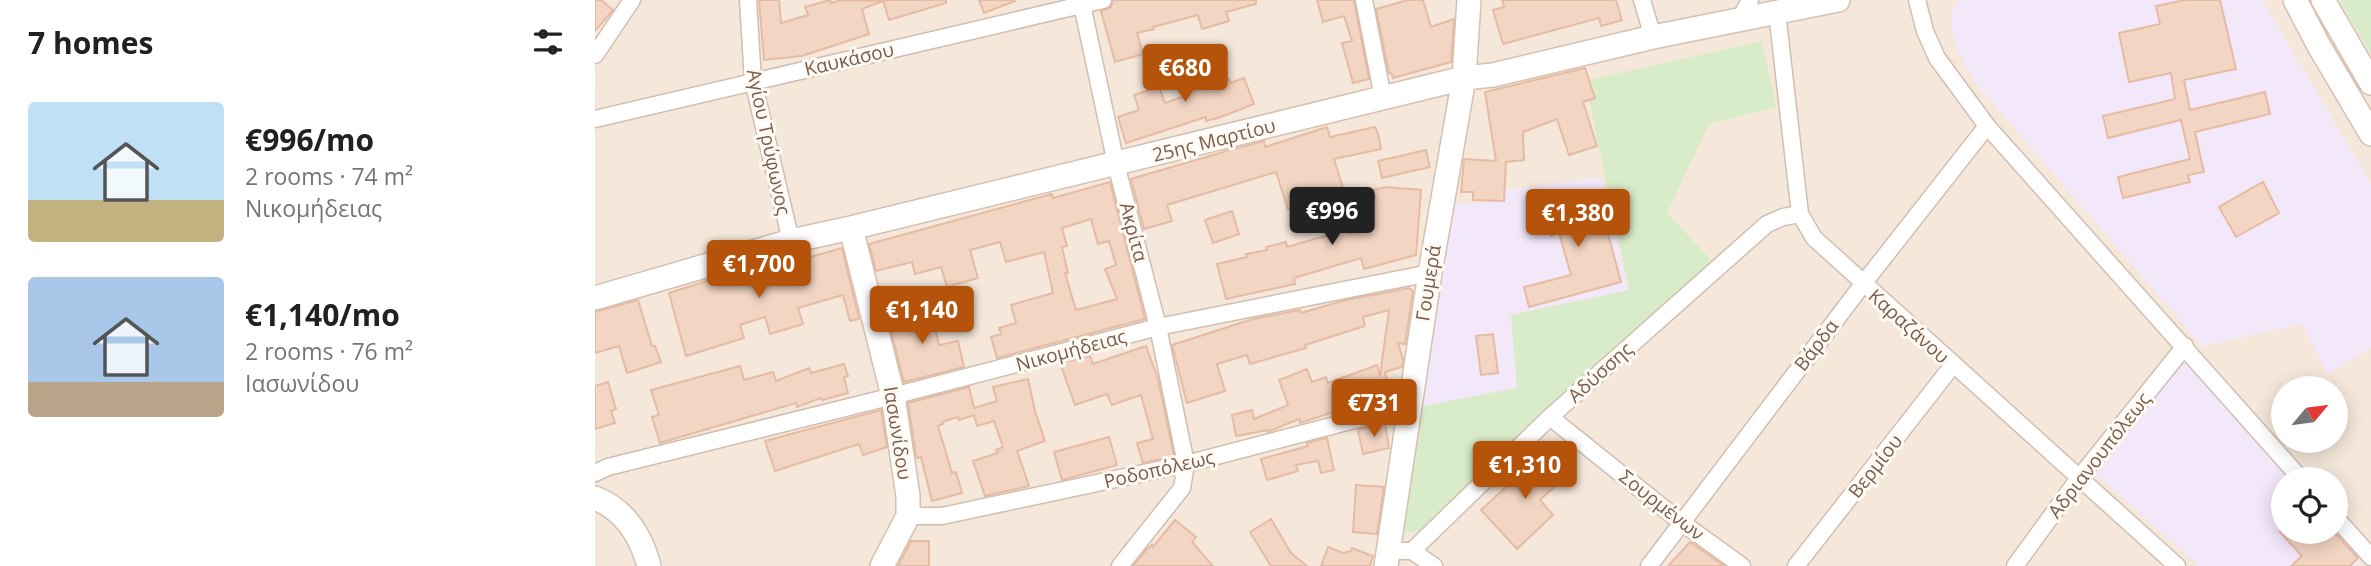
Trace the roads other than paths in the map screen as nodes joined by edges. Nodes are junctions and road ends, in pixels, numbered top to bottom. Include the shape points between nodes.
1 (748, 0) edge
2 (1103, 0) edge
3 (1364, 0) edge
4 (1469, 0) edge
5 (1642, 0) edge
6 (1838, 0) edge
7 (1917, 0) edge
8 (2295, 0) edge
9 (2323, 0) edge
10 (622, 3) edge
11 (1082, 3) edge
12 (1745, 10) edge
13 (1777, 12) junction
14 (1653, 37) junction
15 (595, 55) edge
16 (1464, 78) junction
17 (753, 81) junction
18 (2371, 83) edge
19 (1383, 98) junction
20 (595, 119) edge
21 (1987, 126) junction
22 (2371, 134) edge
23 (1116, 164) junction
24 (1800, 214) junction
25 (851, 228) junction
26 (791, 241) junction
27 (1430, 273) junction
28 (1863, 284) junction
29 (595, 298) edge
30 (1158, 327) junction
31 (2185, 346) junction
32 (1953, 365) junction
33 (893, 396) junction
34 (1408, 407) junction
35 (1550, 417) junction
36 (1186, 464) junction
37 (2291, 467) edge
38 (595, 473) edge
39 (2080, 478) junction
40 (595, 498) edge
41 (908, 516) junction
42 (1681, 522) junction
43 (2348, 532) edge
44 (1412, 551) junction
45 (1388, 558) edge
46 (2371, 559) edge
47 (1122, 565) edge
48 (649, 566) edge
49 (882, 566) edge
50 (1434, 566) edge
51 (1649, 566) edge
52 (1742, 566) edge
53 (1796, 566) edge
54 (2015, 566) edge
55 (2177, 566) edge
56 (2367, 566) edge

1 - 17 street, Αγίου Τρύφωνος
2 - 11 street, Καυκάσου
3 - 19 street
4 - 16 main road, Γουμερά
5 - 14 street
6 - 13 main road, 25ης Μαρτίου
7 - 21 street via 1937,58
8 - 22 main road
9 - 18 main road
10 - 15 street
11 - 17 street, Καυκάσου
11 - 23 street, Ακρίτα
12 - 13 main road, 25ης Μαρτίου
12 - 14 main road, 25ης Μαρτίου
13 - 24 street, Καραζάνου
14 - 16 main road, 25ης Μαρτίου
16 - 19 main road, 25ης Μαρτίου
16 - 27 main road, Γουμερά
17 - 20 street, Καυκάσου
17 - 26 street, Αγίου Τρύφωνος
19 - 23 main road, 25ης Μαρτίου
21 - 28 street, Βάρδα
21 - 31 street
23 - 25 main road, 25ης Μαρτίου
23 - 30 street, Ακρίτα
24 - 28 street, Καραζάνου via 1814,238
24 - 35 street, Αδύσσης via 1767,224
25 - 26 main road, 25ης Μαρτίου
25 - 33 main road, Ιασωνίδου
26 - 29 main road, 25ης Μαρτίου
27 - 30 street, Νικομήδειας
27 - 34 main road, Γουμερά
28 - 32 street, Καραζάνου
28 - 42 street, Βάρδα
30 - 33 street, Νικομήδειας
30 - 36 street, Ακρίτα
31 - 37 street
31 - 39 street, Αδριανουπόλεως
32 - 39 street, Καραζάνου
32 - 53 street, Βερμίου
33 - 38 street, Νικομήδειας
33 - 41 main road, Ιασωνίδου
34 - 36 street, Ροδοπόλεως
34 - 45 main road, Γουμερά
35 - 42 street, Σουρμένων
35 - 44 street, Αδύσσης
36 - 41 street, Ροδοπόλεως via 942,516
36 - 47 street via 1182,488
39 - 54 street, Αδριανουπόλεως
39 - 55 street, Καραζάνου
40 - 48 main road via 628,520 643,544
41 - 49 main road
42 - 51 street, Βάρδα
42 - 52 street, Σουρμένων
43 - 46 street
44 - 45 street
44 - 50 street
46 - 56 street

